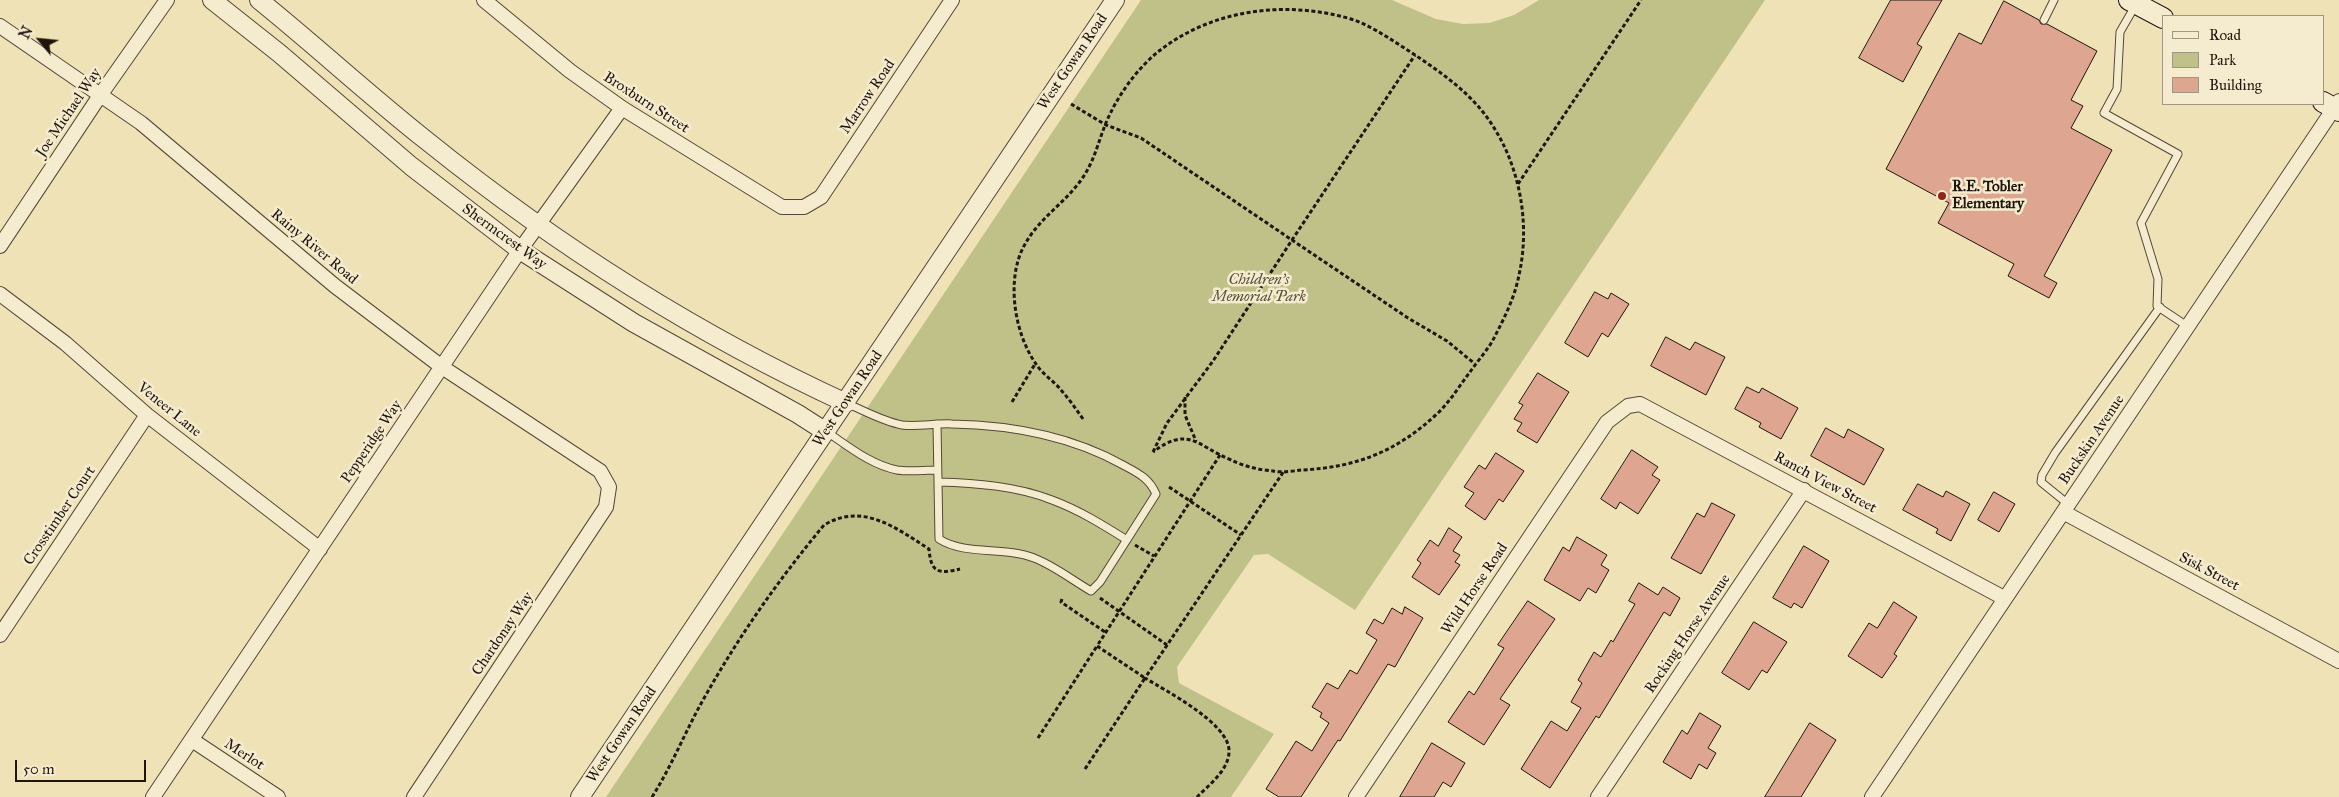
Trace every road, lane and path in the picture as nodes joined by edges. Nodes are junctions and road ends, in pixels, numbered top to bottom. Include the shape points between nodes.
1 (167, 0) edge
2 (212, 0) edge
3 (259, 0) edge
4 (484, 0) edge
5 (952, 0) edge
6 (1114, 0) edge
7 (1641, 0) edge
8 (2054, 0) edge
9 (2133, 2) edge
10 (2162, 17) edge
11 (2044, 20) dead end
12 (0, 26) edge
13 (1415, 55) junction
14 (101, 94) junction
15 (1071, 104) dead end
16 (2334, 105) edge
17 (622, 108) junction
18 (1106, 125) junction
19 (1518, 184) junction
20 (804, 206) joint
21 (538, 225) junction
22 (1292, 240) junction
23 (0, 246) edge
24 (520, 250) junction
25 (0, 294) edge
26 (2160, 307) junction
27 (2187, 326) junction
28 (1036, 364) junction
29 (1475, 364) junction
30 (442, 367) junction
31 (1186, 397) junction
32 (1012, 402) dead end
33 (846, 403) junction
34 (1628, 406) joint
35 (147, 415) junction
36 (1083, 419) dead end
37 (937, 424) junction
38 (826, 432) junction
39 (1196, 441) junction
40 (1220, 455) junction
41 (936, 470) junction
42 (1284, 471) junction
43 (938, 482) junction
44 (609, 487) joint
45 (1169, 487) dead end
46 (1804, 490) junction
47 (1190, 501) junction
48 (2066, 508) junction
49 (1242, 535) junction
50 (1127, 540) junction
51 (320, 549) junction
52 (1154, 556) junction
53 (960, 570) dead end
54 (1091, 591) junction
55 (2004, 598) junction
56 (1062, 599) dead end
57 (1118, 612) junction
58 (1105, 632) junction
59 (0, 635) edge
60 (1168, 645) junction
61 (1097, 646) junction
62 (2339, 661) edge
63 (1145, 678) junction
64 (1038, 738) dead end
65 (192, 740) junction
66 (1084, 769) dead end
67 (154, 797) edge
68 (278, 797) edge
69 (414, 797) edge
70 (580, 797) edge
71 (652, 797) edge
72 (1197, 797) edge
73 (1356, 797) edge
74 (1598, 797) edge
75 (1872, 797) edge

1 - 14 street, Joe Michael Way
2 - 24 street, Shermcrest Way via 411,166
3 - 21 street, Shermcrest Way via 426,141
4 - 17 street, Broxburn Street via 570,72
5 - 20 street, Marrow Road via 821,197
6 - 33 street, West Gowan Road
7 - 19 path
8 - 11 lane
9 - 10 main road
9 - 26 lane via 2120,32 2117,89 2104,113 2178,154 2141,223 2158,279 2157,306
12 - 14 street, Rainy River Road
13 - 18 path via 1377,31 1330,13 1279,7 1228,15 1178,38 1157,53 1124,90
13 - 19 path via 1453,82 1478,106 1510,158
13 - 22 path
14 - 23 street, Joe Michael Way
14 - 30 street, Rainy River Road via 141,122 335,286
15 - 18 path
16 - 27 street, Buckskin Avenue
17 - 20 street, Broxburn Street via 782,207
17 - 21 street, Pepperidge Way
18 - 22 path via 1141,138
18 - 28 path via 1094,159 1083,178 1035,230 1024,246 1015,270 1013,295 1018,319
19 - 29 path via 1524,217 1519,276 1494,339
21 - 24 street, Pepperidge Way
21 - 33 street, Shermcrest Way via 613,276 701,328
22 - 29 path via 1447,341
22 - 31 path
24 - 30 street, Pepperidge Way
24 - 38 street, Shermcrest Way via 619,314
25 - 35 street, Veneer Lane via 65,343
26 - 27 lane
26 - 48 lane via 2042,475 2041,482
27 - 48 street, Buckskin Avenue
28 - 32 path
28 - 36 path via 1062,390
29 - 42 path via 1442,409 1396,446 1362,461
30 - 44 street, Rainy River Road via 600,471
30 - 51 street, Pepperidge Way
31 - 39 path via 1185,415
31 - 39 path via 1167,423 1153,452 1169,440
33 - 37 lane via 885,421 905,425
33 - 38 street, West Gowan Road
34 - 46 street, Ranch View Street via 1640,404
34 - 73 street, Wild Horse Road via 1607,422
35 - 51 street, Veneer Lane
35 - 59 street, Crosstimber Court
37 - 41 lane
37 - 50 lane via 1005,427 1060,438 1108,456 1143,476 1152,484 1156,494
38 - 41 lane via 888,468 899,471
38 - 70 street, West Gowan Road
39 - 40 path
40 - 42 path via 1275,472
40 - 47 path
41 - 43 lane
42 - 49 path
43 - 50 lane via 1007,488 1051,499
43 - 54 lane via 939,539 951,546 1033,558
44 - 69 street, Chardonay Way via 606,507
45 - 47 path
46 - 55 street, Ranch View Street
46 - 74 street, Rocking Horse Avenue
47 - 49 path
47 - 52 path
48 - 55 street, Buckskin Avenue
48 - 62 street, Sisk Street
49 - 60 path
50 - 52 path
50 - 54 lane
51 - 65 street, Pepperidge Way
52 - 57 path
53 - 71 path via 942,573 934,569 929,549 879,520 852,515 824,525 738,639
54 - 57 path
55 - 75 street, Buckskin Avenue
56 - 58 path via 1061,602
57 - 58 path
57 - 60 path
58 - 61 path
60 - 63 path
61 - 63 path
61 - 64 path
63 - 66 path
63 - 72 path via 1196,710 1225,738 1229,750 1226,764
65 - 67 street, Pepperidge Way
65 - 68 street, Merlot

